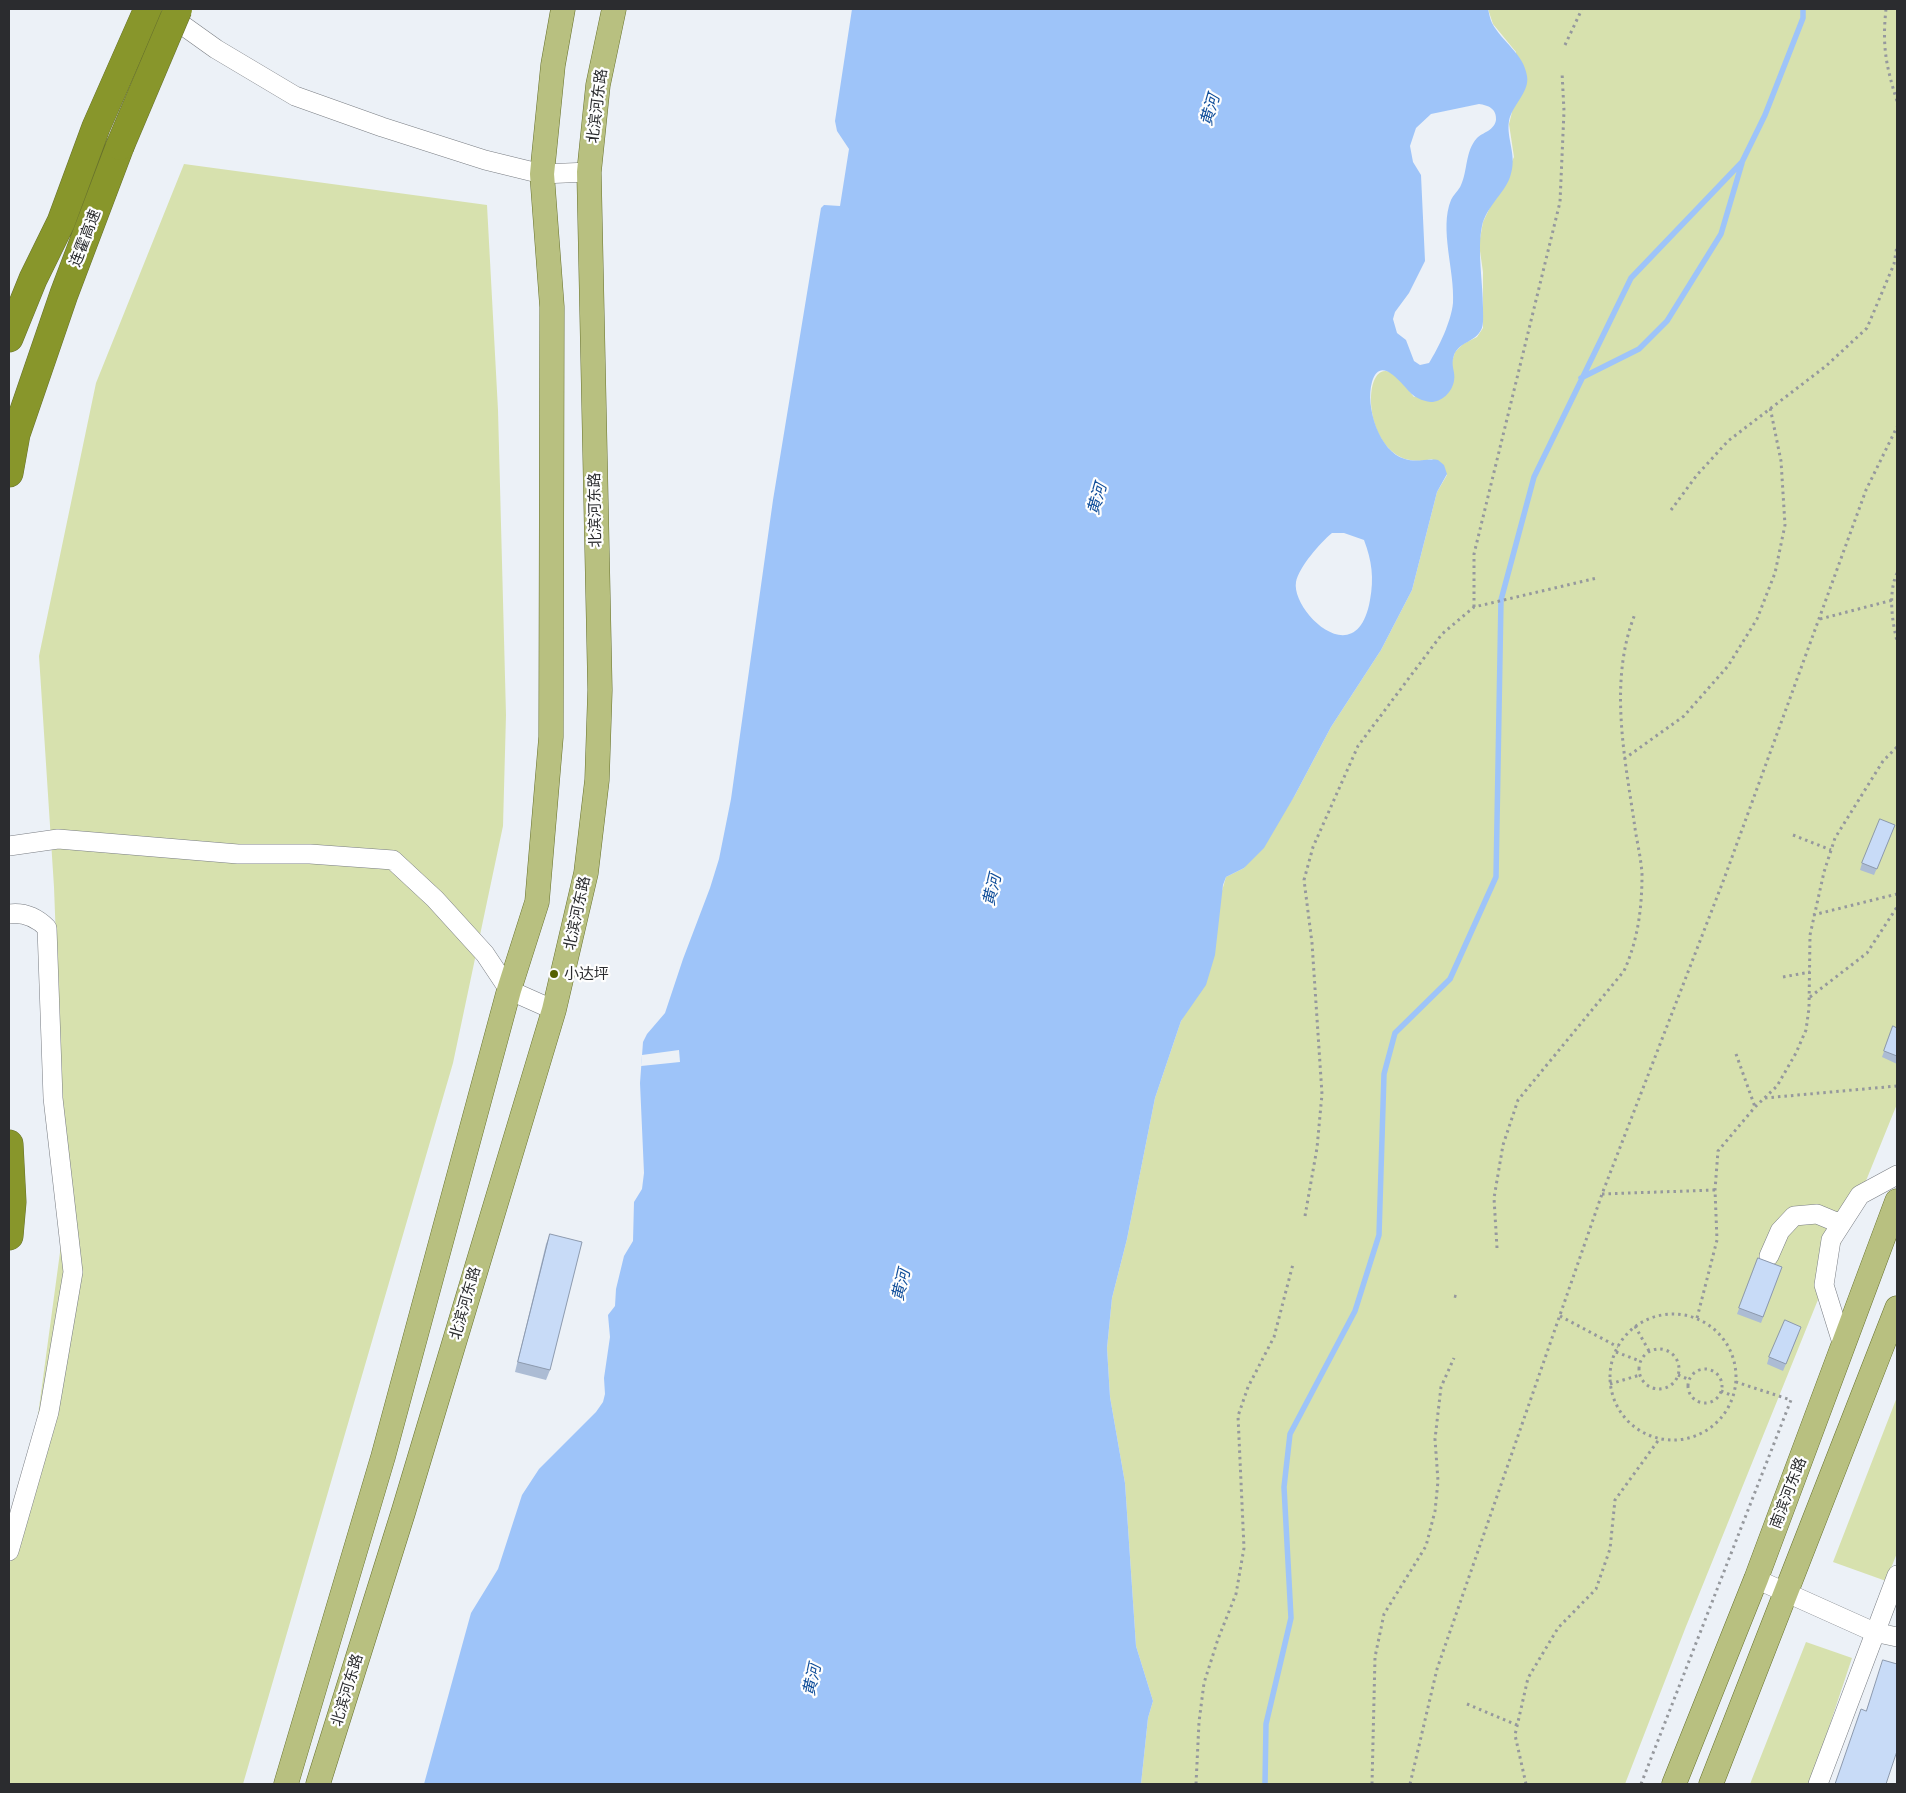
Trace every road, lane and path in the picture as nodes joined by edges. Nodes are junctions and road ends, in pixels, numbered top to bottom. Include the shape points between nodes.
1 (148, 9) edge
2 (160, 9) edge
3 (178, 9) edge
4 (563, 9) edge
5 (614, 9) edge
6 (1582, 9) edge
7 (1886, 9) edge
8 (1565, 45) dead end
9 (1562, 72) dead end
10 (1897, 101) edge
11 (589, 172) junction
12 (542, 174) junction
13 (1897, 246) edge
14 (9, 338) edge
15 (1770, 407) junction
16 (1897, 427) edge
17 (9, 473) edge
18 (1671, 510) dead end
19 (1897, 573) edge
20 (1597, 578) dead end
21 (1893, 600) junction
22 (1474, 607) junction
23 (1635, 614) dead end
24 (1820, 619) junction
25 (1897, 642) edge
26 (1897, 747) edge
27 (1624, 759) junction
28 (1792, 834) dead end
29 (9, 846) edge
30 (1831, 850) junction
31 (1897, 894) edge
32 (1897, 908) edge
33 (9, 914) edge
34 (1813, 915) junction
35 (1810, 972) junction
36 (1783, 977) dead end
37 (509, 990) junction
38 (1809, 997) junction
39 (554, 1010) junction
40 (1736, 1054) dead end
41 (1897, 1086) edge
42 (1764, 1098) junction
43 (1755, 1107) junction
44 (9, 1144) edge
45 (1897, 1175) edge
46 (1715, 1190) junction
47 (1602, 1194) junction
48 (1897, 1201) edge
49 (1305, 1216) dead end
50 (1841, 1224) junction
51 (9, 1236) edge
52 (1497, 1248) dead end
53 (1769, 1256) dead end
54 (1293, 1264) dead end
55 (1897, 1308) edge
56 (1560, 1316) junction
57 (1697, 1318) junction
58 (1635, 1326) junction
59 (1843, 1346) junction
60 (1618, 1347) junction
61 (1649, 1351) junction
62 (1616, 1352) junction
63 (1454, 1358) dead end
64 (1640, 1361) junction
65 (1640, 1375) junction
66 (1678, 1375) junction
67 (1690, 1380) junction
68 (1736, 1382) junction
69 (1610, 1384) junction
70 (1721, 1391) junction
71 (1733, 1396) junction
72 (1660, 1438) junction
73 (9, 1551) edge
74 (1897, 1574) edge
75 (1756, 1579) junction
76 (1787, 1593) junction
77 (1874, 1632) junction
78 (1897, 1638) edge
79 (1467, 1704) dead end
80 (1517, 1726) junction
81 (286, 1784) edge
82 (318, 1784) edge
83 (1196, 1784) edge
84 (1372, 1784) edge
85 (1410, 1784) edge
86 (1526, 1784) edge
87 (1640, 1784) edge
88 (1674, 1784) edge
89 (1711, 1784) edge
90 (1818, 1784) edge

1 - 14 highway, 连霍高速
2 - 12 street via 216,49 295,96 485,160
3 - 17 highway, 连霍高速, bridge via 120,146 60,303 16,434
4 - 12 main road, 北滨河东路 via 552,65
5 - 11 main road, 北滨河东路 via 598,85
6 - 8 path
7 - 10 path via 1883,42
9 - 22 path via 1564,112 1560,202 1474,554
11 - 12 street
11 - 39 main road, 北滨河东路 via 599,735 586,873
12 - 37 main road, 北滨河东路 via 552,306 551,737 537,902
13 - 15 path via 1894,264 1867,328 1826,366
15 - 18 path via 1728,441
15 - 27 path via 1782,462 1786,525 1775,574 1757,619 1728,666 1684,716
16 - 24 path via 1866,490
19 - 21 path via 1893,582
20 - 22 path
21 - 24 path
21 - 25 path via 1892,621
22 - 49 path via 1442,634 1358,746 1313,847 1304,880 1312,943 1322,1094 1317,1148
23 - 27 path via 1627,634 1622,679
24 - 47 path
26 - 30 path via 1883,761 1835,838
27 - 52 path via 1642,871 1640,918 1634,948 1624,971 1518,1100 1503,1145 1494,1198
28 - 30 path
29 - 37 street via 58,840 238,854 310,854 393,860 435,899 485,954
30 - 34 path
31 - 34 path
32 - 38 path via 1866,953
33 - 73 street via 21,912 40,920 47,928 53,1098 73,1272 49,1412
34 - 35 path
35 - 36 path
35 - 38 path
37 - 39 street
37 - 81 main road, 北滨河东路 via 383,1457
38 - 42 path via 1806,1030 1796,1053 1777,1086
39 - 82 main road, 北滨河东路
40 - 43 path
41 - 42 path
42 - 43 path
43 - 46 path via 1718,1151
44 - 51 highway via 12,1202
45 - 50 street via 1860,1195
46 - 47 path
46 - 57 path via 1717,1240
47 - 56 path
48 - 59 main road, 南滨河东路
50 - 53 street via 1817,1214 1794,1216 1780,1231
50 - 59 street via 1831,1240 1824,1285
54 - 83 path via 1274,1337 1251,1380 1238,1416 1244,1548 1236,1594 1204,1683
55 - 76 main road
56 - 60 path
56 - 85 path via 1437,1669
57 - 58 path via 1676,1313 1654,1316
57 - 68 path via 1714,1328 1728,1344 1735,1362
58 - 60 path
58 - 61 path
59 - 75 main road, 南滨河东路
60 - 62 path
61 - 64 path
61 - 66 path via 1662,1348 1674,1354 1679,1366
62 - 64 path
62 - 69 path
63 - 84 path via 1441,1387 1435,1439 1438,1481 1433,1520 1426,1546 1384,1614 1375,1657
64 - 65 path
65 - 66 path via 1648,1386 1661,1389 1672,1384
65 - 69 path
66 - 67 path
67 - 70 path via 1698,1371 1714,1371 1721,1379
67 - 70 path via 1691,1394 1699,1401 1709,1402
68 - 71 path
68 - 87 path via 1791,1400
69 - 72 path via 1616,1405 1629,1422 1647,1435
70 - 71 path
71 - 72 path via 1721,1419 1705,1432 1686,1439
72 - 80 path via 1615,1500 1610,1549 1596,1589 1558,1628 1528,1678
74 - 77 street
75 - 76 street
75 - 88 main road, 南滨河东路
76 - 77 street
76 - 89 main road
77 - 78 street
77 - 90 street
79 - 80 path
80 - 86 path via 1515,1735

